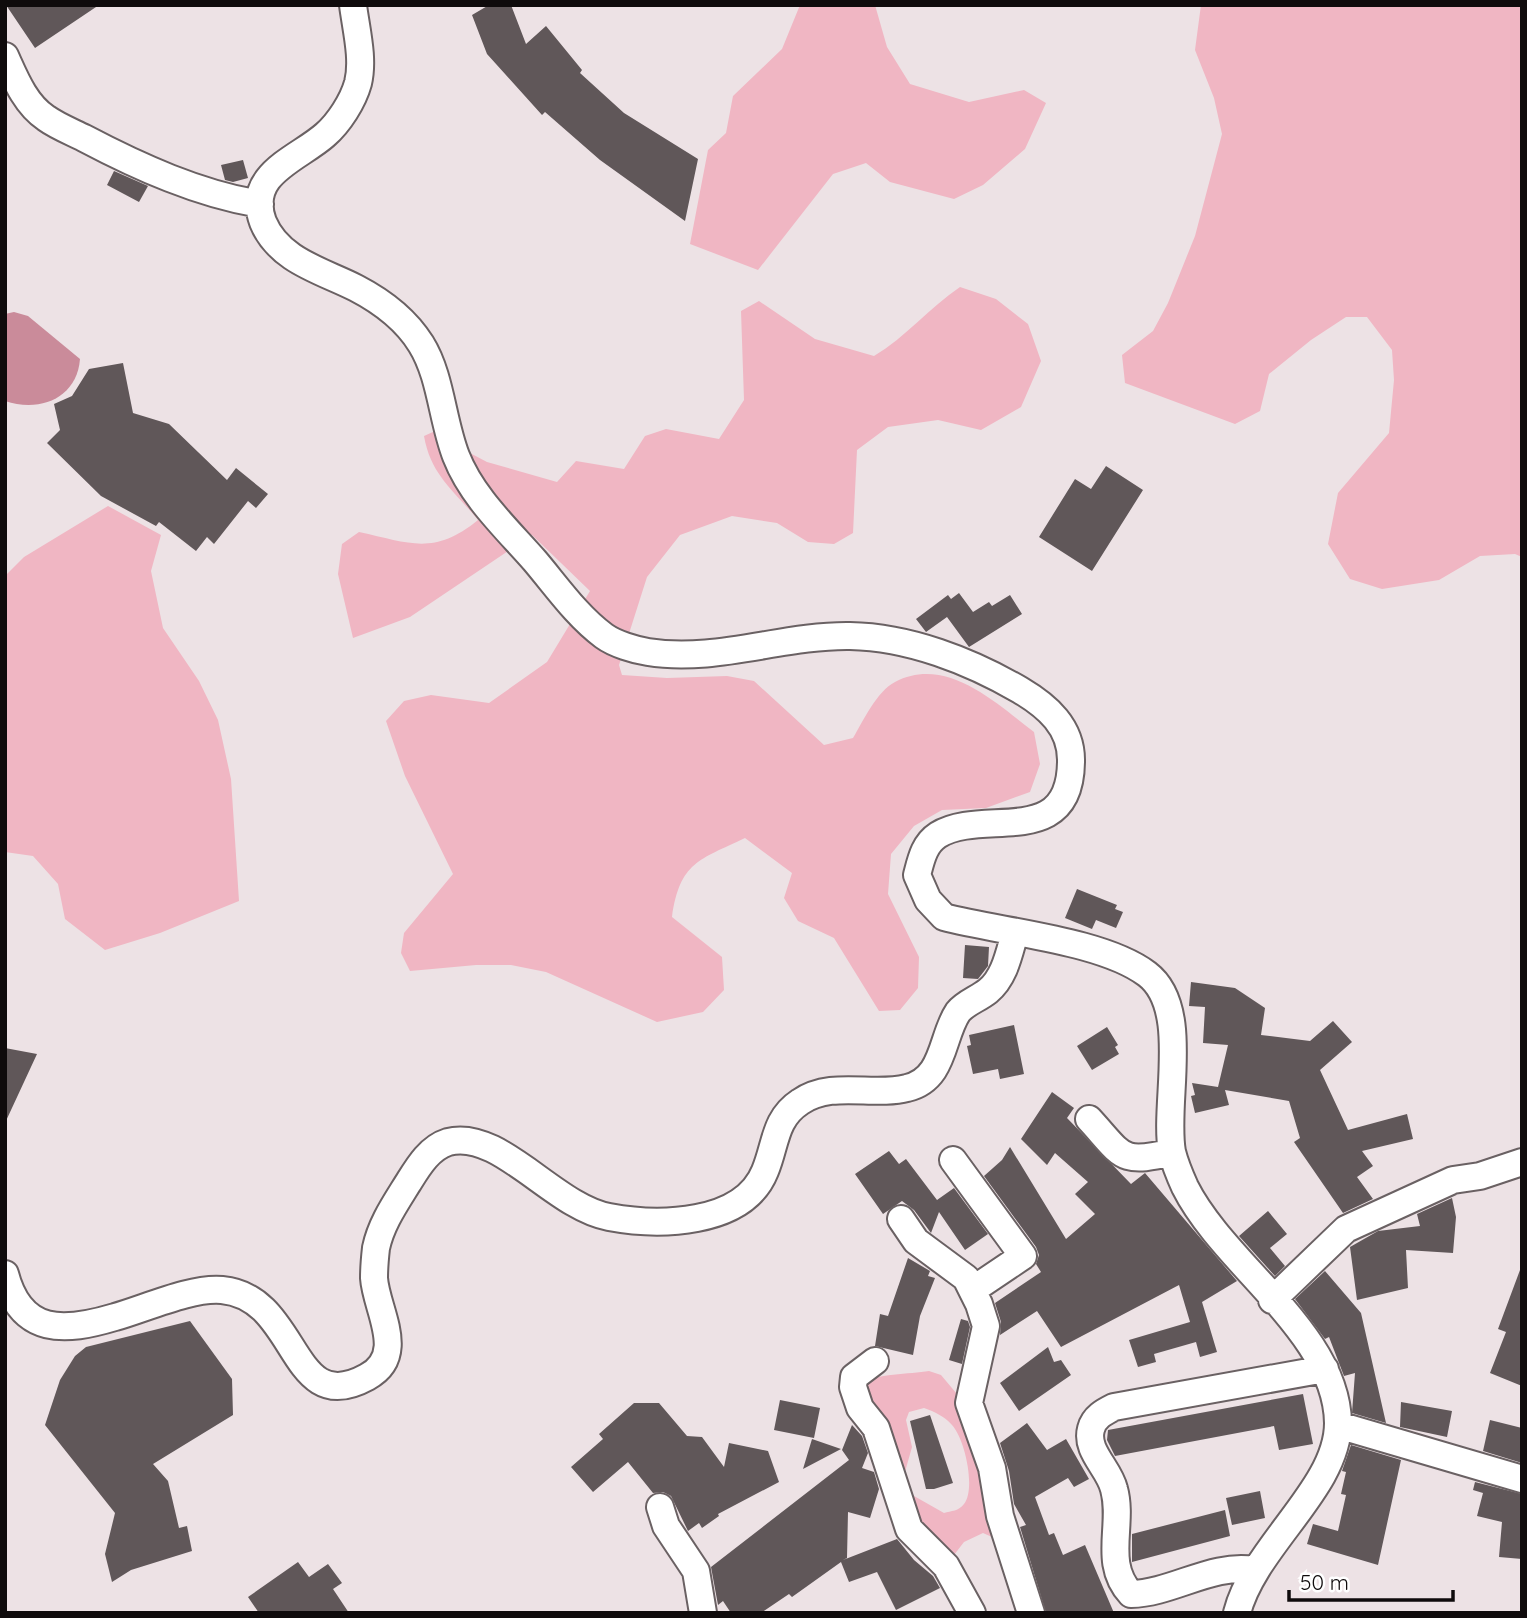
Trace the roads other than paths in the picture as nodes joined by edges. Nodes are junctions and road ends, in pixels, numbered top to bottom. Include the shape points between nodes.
1 (353, 5) edge
2 (5, 56) edge
3 (260, 204) junction
4 (1015, 933) junction
5 (1089, 1118) dead end
6 (1172, 1152) junction
7 (953, 1160) dead end
8 (1522, 1162) edge
9 (901, 1219) dead end
10 (5, 1274) edge
11 (974, 1289) junction
12 (1272, 1300) junction
13 (875, 1361) dead end
14 (1325, 1369) junction
15 (1338, 1425) junction
16 (1522, 1479) edge
17 (660, 1507) dead end
18 (1254, 1570) junction
19 (703, 1613) edge
20 (972, 1613) edge
21 (1031, 1613) edge
22 (1237, 1613) edge

1 - 3 street via 359,81 348,106 326,135 272,171
2 - 3 street via 18,86 45,118 163,174 224,198
3 - 4 street via 263,222 276,243 293,257 359,289 402,319 422,347 444,425 472,488 579,613 607,638 646,652 684,655 850,636 911,645 982,668 1039,701 1063,726 1072,756 1070,782 1058,804 1035,820 966,825 938,835 925,849 917,875 944,917
4 - 6 street via 1079,946 1122,961 1147,974 1164,993 1172,1023
4 - 10 street via 999,979 958,1012 945,1050 920,1084 901,1090 831,1091 803,1099 783,1115 765,1172 750,1194 708,1218 610,1217 589,1212 489,1146 466,1138 443,1143 423,1159 388,1215 377,1247 374,1280 390,1337 384,1360 370,1376 344,1386 319,1383 302,1368 288,1337 269,1312 222,1290 72,1328 44,1325 24,1310
5 - 6 street via 1120,1152 1134,1160
6 - 12 street via 1192,1199
7 - 11 street via 1023,1256
8 - 12 street via 1452,1180 1346,1229
9 - 11 street via 916,1241
11 - 21 street via 986,1326 969,1403 992,1468 1000,1516
12 - 14 street via 1312,1343
13 - 20 street via 854,1377 860,1408 876,1428 909,1529 946,1566
14 - 15 street via 1335,1395
14 - 18 street via 1114,1408 1100,1414 1091,1427 1090,1442 1115,1489 1115,1568 1131,1594 1235,1567
15 - 16 street
15 - 18 street via 1330,1461
17 - 19 street via 666,1526 696,1571
18 - 22 street

